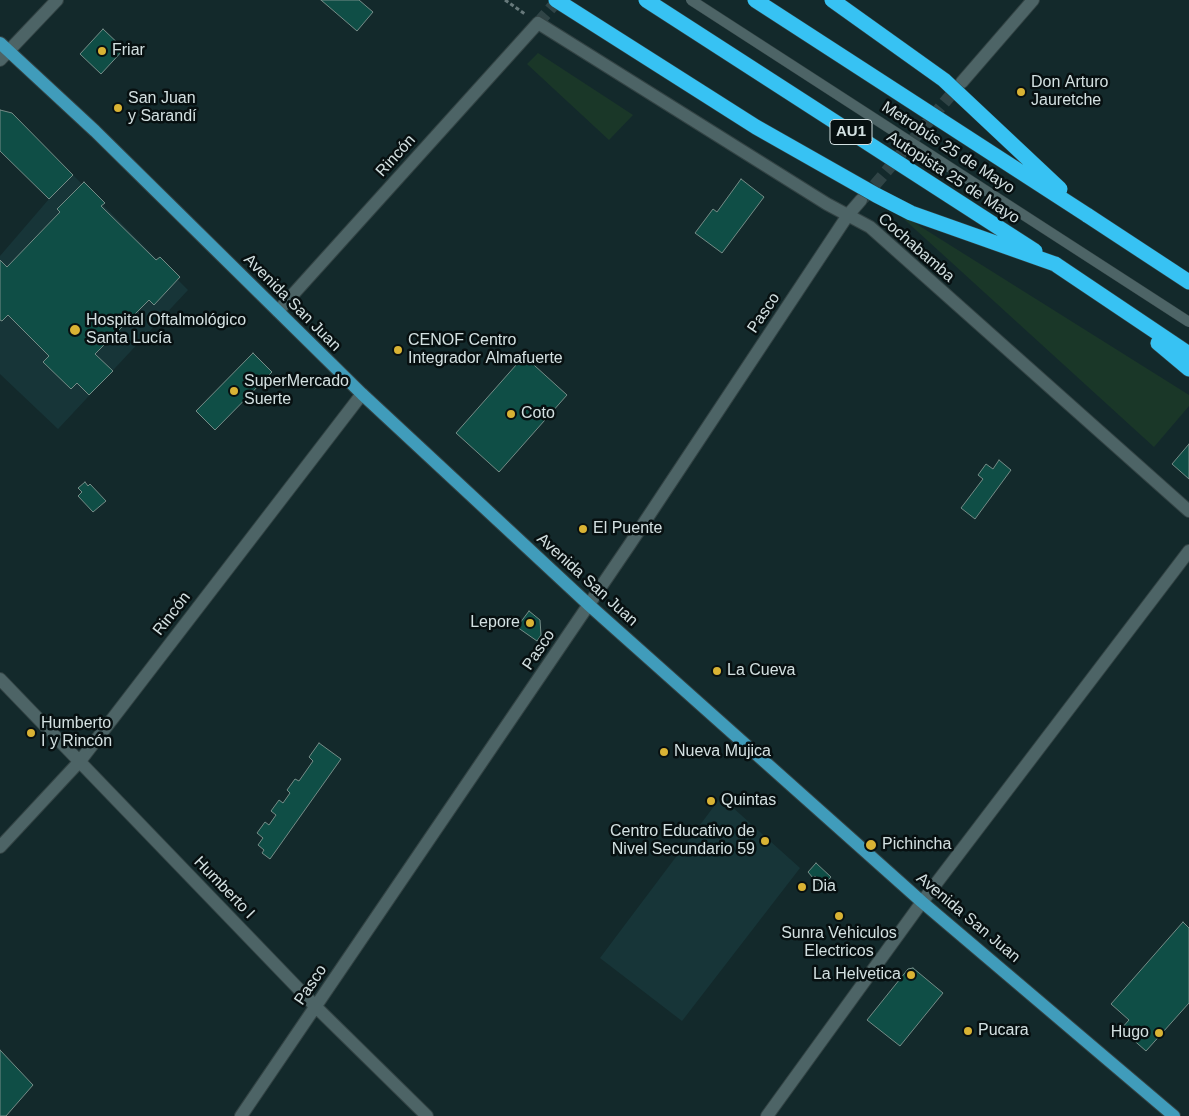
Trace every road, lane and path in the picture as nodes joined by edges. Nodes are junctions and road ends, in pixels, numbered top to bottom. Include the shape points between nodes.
1 (57, 0) edge
2 (505, 0) edge
3 (556, 0) edge
4 (646, 0) edge
5 (691, 0) edge
6 (755, 0) edge
7 (832, 0) edge
8 (1033, 0) edge
9 (538, 24) junction
10 (3, 51) edge
11 (962, 82) tunnel mouth
12 (861, 200) tunnel mouth
13 (1087, 214) junction
14 (848, 215) junction
15 (1142, 251) junction
16 (1055, 264) junction
17 (1189, 269) edge
18 (1189, 282) edge
19 (1111, 302) junction
20 (278, 311) junction
21 (1189, 322) edge
22 (1189, 354) edge
23 (1189, 370) edge
24 (362, 394) junction
25 (1189, 511) edge
26 (1189, 551) edge
27 (589, 604) junction
28 (0, 679) edge
29 (80, 761) junction
30 (0, 847) edge
31 (922, 902) junction
32 (316, 1007) junction
33 (241, 1116) edge
34 (427, 1116) edge
35 (767, 1116) edge
36 (1174, 1116) edge

1 - 10 street
2 - 9 path
3 - 16 highway, bridge via 756,127 876,195 911,213
4 - 16 highway, Autopista 25 de Mayo / AU1, bridge
5 - 21 lane, Metrobús 25 de Mayo, bridge
6 - 13 highway, bridge
7 - 13 highway, bridge via 944,80
8 - 11 street
9 - 14 street, Cochabamba
9 - 20 street, Rincón
10 - 20 main road, Avenida San Juan via 95,131
12 - 14 street, Pasco
13 - 15 highway
14 - 25 street, Cochabamba via 870,228
14 - 27 street, Pasco
15 - 17 highway
15 - 18 highway
16 - 19 highway, Autopista 25 de Mayo / AU1
19 - 22 highway, Autopista 25 de Mayo / AU1
19 - 23 highway
20 - 24 main road, Avenida San Juan
24 - 27 main road, Avenida San Juan
24 - 29 street, Rincón
26 - 31 street
27 - 31 main road, Avenida San Juan
27 - 32 street, Pasco
28 - 29 street, Humberto I
29 - 30 street, Rincón
29 - 32 street, Humberto I
31 - 35 street
31 - 36 main road, Avenida San Juan
32 - 33 street, Pasco
32 - 34 street, Humberto I

